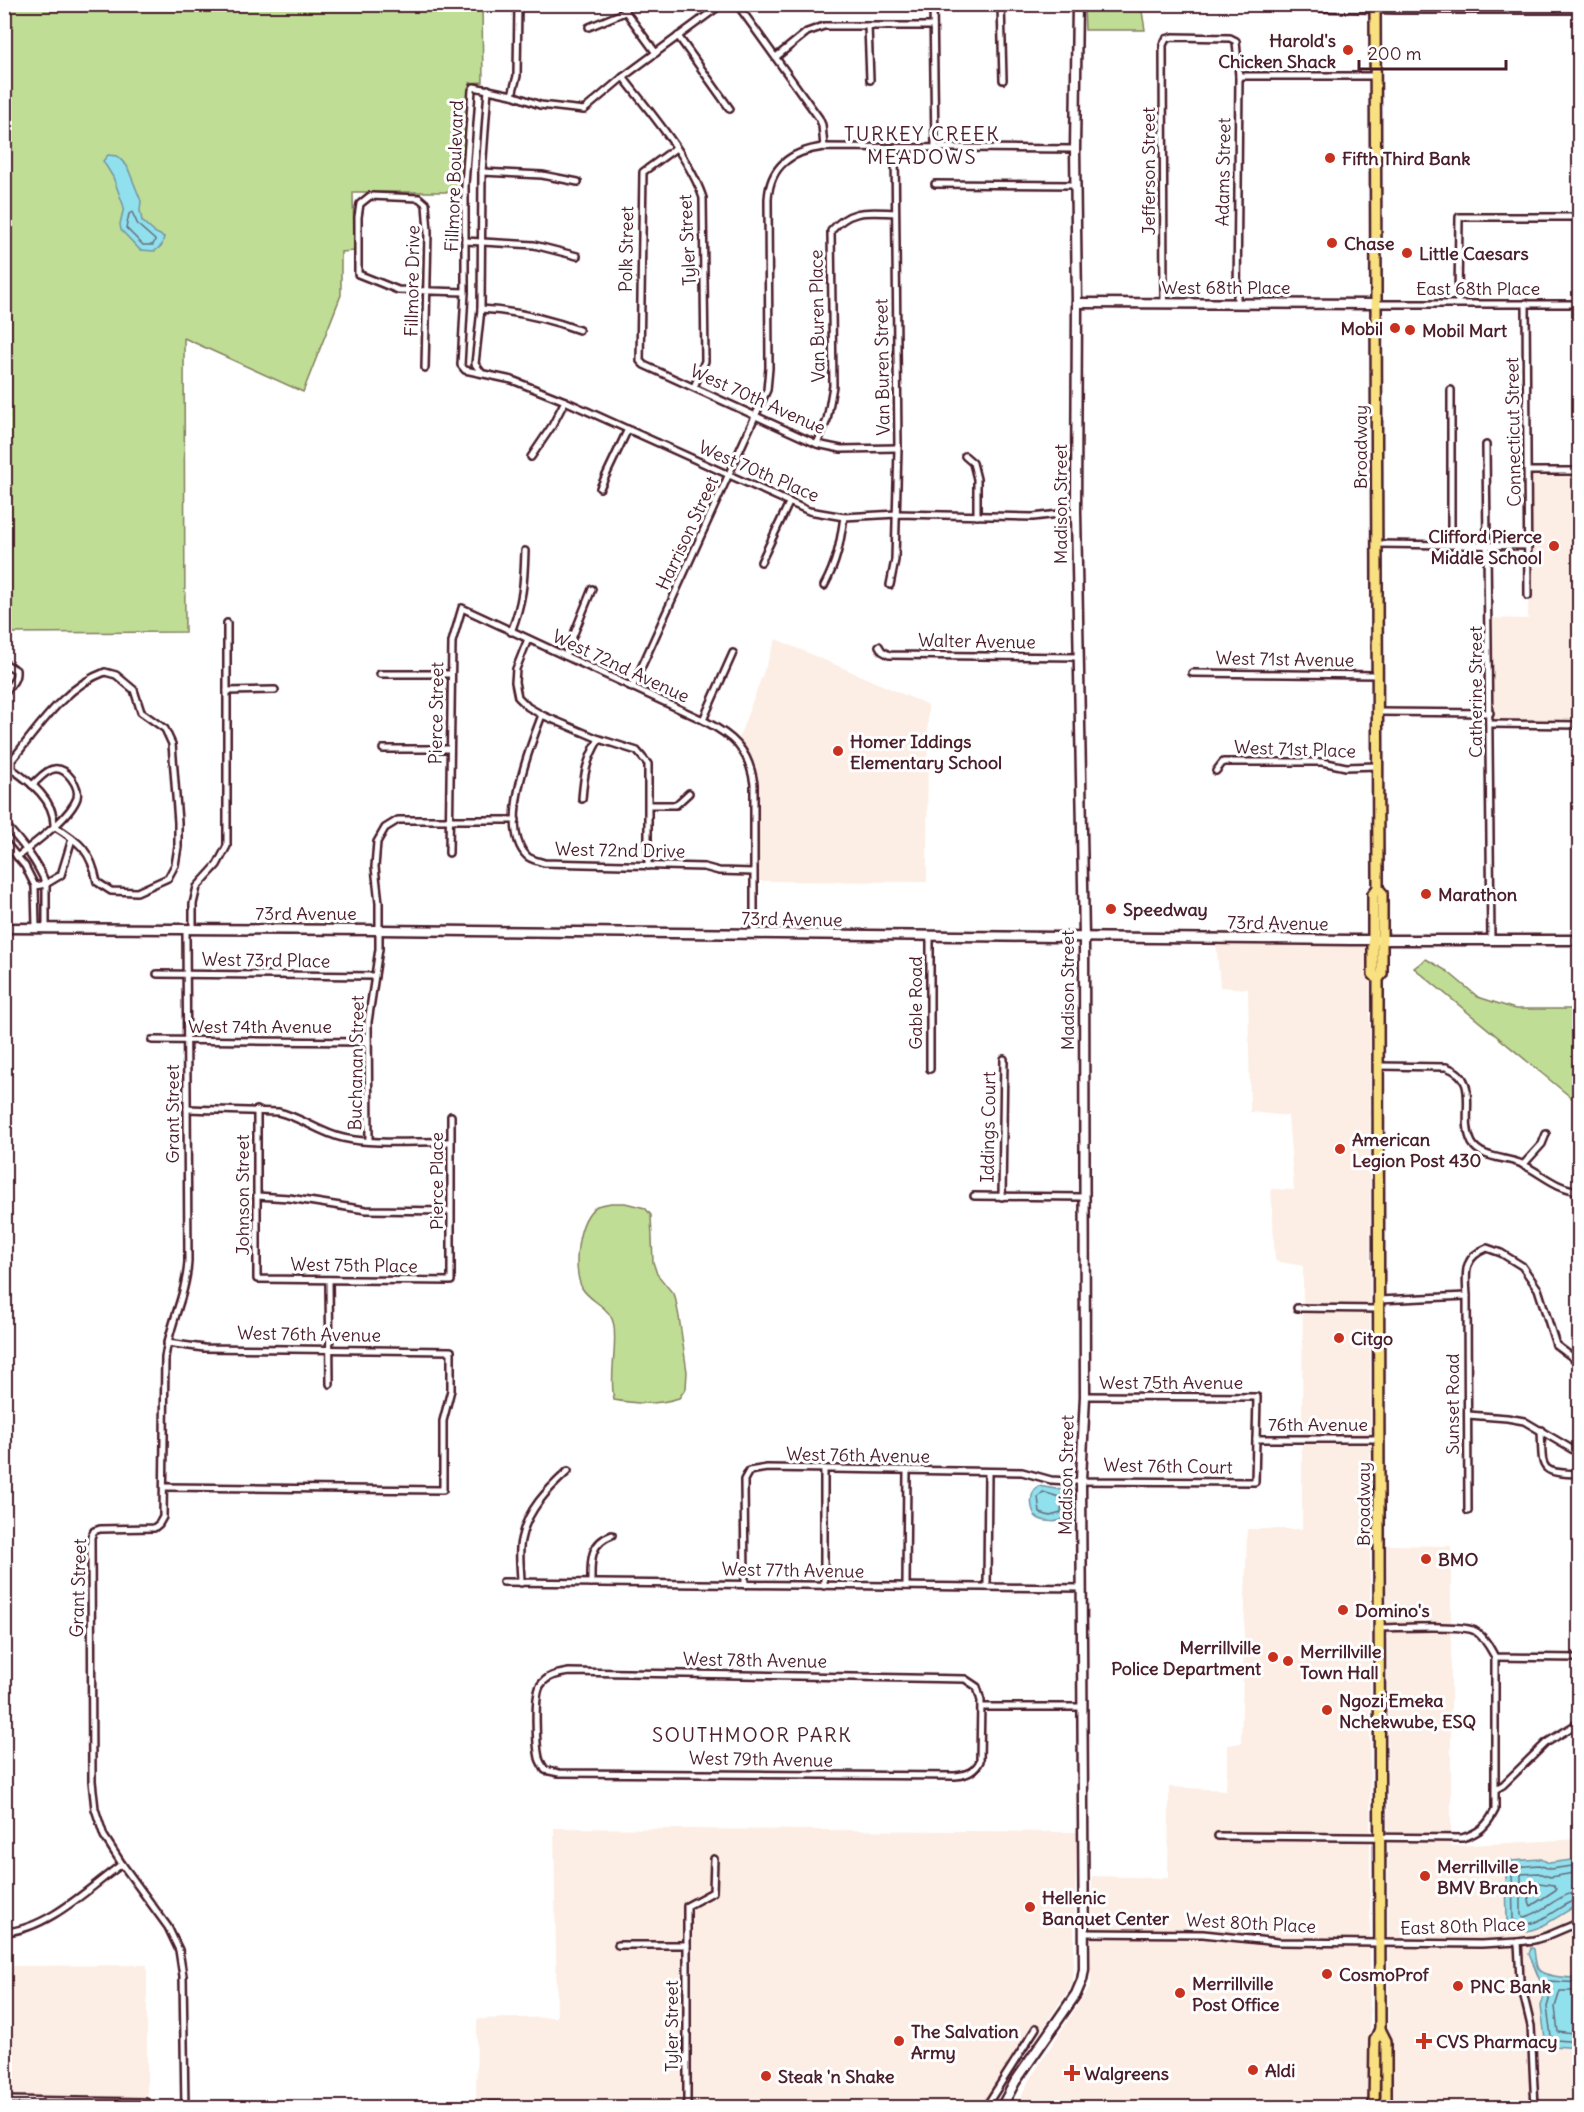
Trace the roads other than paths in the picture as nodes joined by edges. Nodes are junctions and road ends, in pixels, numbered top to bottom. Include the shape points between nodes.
1 (518, 4) edge
2 (620, 4) edge
3 (722, 4) edge
4 (737, 4) edge
5 (933, 4) edge
6 (1001, 4) edge
7 (1077, 4) edge
8 (1375, 7) edge
9 (1554, 7) edge
10 (1319, 8) dead end
11 (1471, 8) edge
12 (1580, 10) edge
13 (625, 12) junction
14 (868, 26) junction
15 (933, 26) junction
16 (590, 27) dead end
17 (678, 36) junction
18 (1166, 39) joint
19 (656, 53) junction
20 (777, 57) junction
21 (1239, 76) junction
22 (1375, 76) junction
23 (623, 77) junction
24 (870, 80) dead end
25 (1003, 80) dead end
26 (488, 89) junction
27 (512, 95) junction
28 (730, 109) dead end
29 (824, 147) junction
30 (896, 147) junction
31 (935, 147) junction
32 (676, 148) junction
33 (1075, 148) junction
34 (482, 172) junction
35 (578, 182) dead end
36 (935, 184) dead end
37 (1075, 185) junction
38 (895, 213) junction
39 (1580, 217) edge
40 (465, 241) junction
41 (481, 242) junction
42 (577, 256) dead end
43 (428, 292) junction
44 (465, 292) junction
45 (1077, 303) junction
46 (1237, 303) junction
47 (1458, 303) junction
48 (1526, 303) junction
49 (1164, 304) junction
50 (1376, 304) junction
51 (1580, 304) edge
52 (481, 309) junction
53 (579, 330) dead end
54 (644, 365) joint
55 (425, 368) dead end
56 (482, 372) junction
57 (694, 387) junction
58 (1452, 390) dead end
59 (565, 401) junction
60 (756, 416) junction
61 (628, 429) junction
62 (817, 444) junction
63 (1486, 445) dead end
64 (898, 448) junction
65 (965, 456) dead end
66 (531, 457) dead end
67 (1528, 471) junction
68 (1580, 471) edge
69 (730, 475) junction
70 (600, 488) dead end
71 (789, 503) junction
72 (1076, 512) junction
73 (897, 514) junction
74 (977, 516) junction
75 (844, 517) junction
76 (1377, 544) junction
77 (1451, 545) junction
78 (1488, 545) junction
79 (1529, 546) junction
80 (525, 551) dead end
81 (761, 562) dead end
82 (890, 585) dead end
83 (824, 586) dead end
84 (592, 589) dead end
85 (1528, 596) dead end
86 (462, 608) joint
87 (227, 622) dead end
88 (511, 632) junction
89 (528, 639) junction
90 (879, 646) dead end
91 (734, 653) dead end
92 (565, 656) junction
93 (1078, 657) junction
94 (4, 663) edge
95 (1192, 673) dead end
96 (380, 674) dead end
97 (451, 674) junction
98 (1377, 675) junction
99 (632, 688) junction
100 (275, 690) dead end
101 (227, 691) junction
102 (4, 693) edge
103 (1377, 712) junction
104 (1490, 713) junction
105 (542, 715) junction
106 (703, 720) junction
107 (1490, 724) junction
108 (1580, 725) edge
109 (599, 739) junction
110 (383, 749) dead end
111 (450, 750) junction
112 (1377, 766) junction
113 (1216, 771) dead end
114 (32, 785) junction
115 (689, 793) dead end
116 (582, 799) dead end
117 (649, 805) junction
118 (450, 819) junction
119 (516, 820) junction
120 (4, 823) edge
121 (54, 826) junction
122 (72, 839) junction
123 (4, 841) edge
124 (26, 850) junction
125 (449, 853) dead end
126 (17, 857) junction
127 (648, 866) junction
128 (753, 872) junction
129 (46, 884) junction
130 (35, 886) junction
131 (4, 928) edge
132 (36, 928) junction
133 (46, 928) junction
134 (189, 929) junction
135 (379, 930) junction
136 (754, 935) junction
137 (930, 936) junction
138 (1084, 937) junction
139 (1377, 940) junction
140 (1491, 940) junction
141 (1580, 940) edge
142 (157, 974) dead end
143 (186, 974) junction
144 (375, 976) junction
145 (152, 1040) dead end
146 (187, 1040) junction
147 (368, 1042) junction
148 (1004, 1059) dead end
149 (1378, 1066) junction
150 (930, 1069) dead end
151 (187, 1109) junction
152 (257, 1110) junction
153 (451, 1116) dead end
154 (1546, 1134) dead end
155 (369, 1141) junction
156 (450, 1142) junction
157 (1523, 1165) junction
158 (1580, 1191) edge
159 (257, 1196) junction
160 (974, 1196) dead end
161 (1002, 1197) junction
162 (1083, 1197) junction
163 (450, 1211) junction
164 (257, 1279) joint
165 (329, 1280) junction
166 (451, 1281) joint
167 (1467, 1296) junction
168 (1379, 1304) junction
169 (1297, 1308) dead end
170 (167, 1343) junction
171 (329, 1349) junction
172 (1580, 1363) edge
173 (330, 1384) dead end
174 (1085, 1396) junction
175 (1468, 1415) junction
176 (1541, 1430) junction
177 (1256, 1439) junction
178 (1379, 1439) junction
179 (1580, 1454) edge
180 (824, 1468) junction
181 (907, 1470) junction
182 (568, 1471) dead end
183 (988, 1472) junction
184 (1580, 1474) edge
185 (1081, 1480) junction
186 (164, 1487) junction
187 (1468, 1512) dead end
188 (612, 1535) dead end
189 (503, 1582) dead end
190 (520, 1583) junction
191 (591, 1583) junction
192 (745, 1585) junction
193 (824, 1586) junction
194 (906, 1586) junction
195 (987, 1587) junction
196 (1082, 1588) junction
197 (1380, 1628) junction
198 (1495, 1657) junction
199 (1580, 1658) edge
200 (982, 1707) junction
201 (1082, 1707) junction
202 (1580, 1722) edge
203 (546, 1770) joint
204 (1496, 1789) junction
205 (1218, 1836) dead end
206 (1380, 1836) junction
207 (714, 1859) dead end
208 (122, 1864) junction
209 (1580, 1922) edge
210 (4, 1932) edge
211 (1084, 1933) junction
212 (1518, 1942) junction
213 (1381, 1943) junction
214 (618, 1945) dead end
215 (687, 1945) junction
216 (1380, 2029) junction
217 (1043, 2042) junction
218 (4, 2100) edge
219 (146, 2102) dead end
220 (104, 2104) edge
221 (490, 2105) dead end
222 (538, 2107) edge
223 (687, 2107) edge
224 (185, 2108) edge
225 (697, 2108) edge
226 (985, 2108) edge
227 (1001, 2108) edge
228 (1374, 2108) edge
229 (1386, 2108) edge
230 (1535, 2108) edge

1 - 27 street via 517,76
2 - 13 street
3 - 17 street
4 - 20 street
5 - 15 street
6 - 25 street
7 - 33 street, Madison Street
8 - 10 street
8 - 11 street
8 - 22 main road, Broadway
9 - 11 street
9 - 12 street
13 - 16 street
13 - 19 street
14 - 15 street
14 - 20 street via 824,26 807,32
14 - 24 street
15 - 31 street
17 - 19 street
17 - 28 street
18 - 21 street, Adams Street via 1236,41
18 - 49 street, Jefferson Street
19 - 23 street
20 - 29 street via 819,118
21 - 22 street
21 - 46 street, Adams Street
22 - 50 main road, Broadway
23 - 27 street via 584,110 540,105
23 - 32 street, Tyler Street
26 - 27 street
26 - 34 street, Fillmore Boulevard
26 - 40 street, Fillmore Boulevard via 472,90
29 - 30 street
29 - 60 street, Harrison Street via 787,159 772,175 769,186 769,368 767,390
30 - 31 street
30 - 38 street, Van Buren Street
31 - 33 street
32 - 54 street, Polk Street via 643,172 640,361
32 - 57 street, Tyler Street via 699,184 703,198 705,361
33 - 37 street, Madison Street
34 - 35 street via 542,175
34 - 41 street, Fillmore Boulevard
36 - 37 street
37 - 45 street, Madison Street
38 - 62 street, Van Buren Place via 850,215 831,231 833,386 827,420
38 - 64 street, Van Buren Street
39 - 47 street via 1459,218
40 - 41 street
40 - 44 street, Fillmore Boulevard
41 - 42 street via 534,245
41 - 52 street, Fillmore Boulevard
43 - 43 street, Fillmore Drive via 398,290 358,274 357,216 360,204 370,196 419,198 426,204
43 - 44 street
43 - 55 street, Fillmore Drive
44 - 56 street, Fillmore Boulevard via 461,366
45 - 49 street, West 68th Place
45 - 72 street, Madison Street
46 - 49 street, West 68th Place
46 - 50 street, West 68th Place
47 - 48 street, East 68th Place
47 - 50 street, East 68th Place
48 - 51 street, East 68th Place
48 - 67 street, Connecticut Street
50 - 76 main road, Broadway
52 - 53 street via 510,310
52 - 56 street, Fillmore Boulevard via 475,364
54 - 57 street, West 70th Avenue
56 - 59 street, West 70th Place
57 - 60 street, West 70th Avenue
58 - 77 street
59 - 61 street, West 70th Place
59 - 66 street
60 - 62 street, West 70th Avenue
60 - 69 street, Harrison Street
61 - 69 street, West 70th Place
61 - 70 street
62 - 64 street, West 70th Avenue via 841,449
63 - 78 street, Catherine Street
64 - 73 street, Van Buren Street
65 - 74 street via 973,463 977,479
67 - 68 street
67 - 79 street, Connecticut Street
69 - 71 street, West 70th Place
69 - 99 street, Harrison Street
71 - 75 street, West 70th Place
71 - 81 street
72 - 74 street, West 70th Place via 1033,517
72 - 93 street, Madison Street
73 - 74 street, West 70th Place
73 - 75 street, West 70th Place
73 - 82 street, Van Buren Street
75 - 83 street via 840,549
76 - 77 street
76 - 98 main road, Broadway
77 - 78 street
78 - 79 street
78 - 104 street, Catherine Street
79 - 85 street, Connecticut Street
80 - 88 street via 524,589
84 - 92 street
86 - 88 street, West 72nd Avenue
86 - 97 street, Pierce Street via 452,642
87 - 101 street, Grant Street
88 - 89 street, West 72nd Avenue
89 - 92 street, West 72nd Avenue
89 - 105 street via 515,681 518,697
90 - 93 street, Walter Avenue via 889,655
91 - 106 street
92 - 99 street, West 72nd Avenue
93 - 138 street, Madison Street
94 - 102 street via 16,670 16,675
95 - 98 street, West 71st Avenue
96 - 97 street
97 - 111 street, Pierce Street
98 - 103 main road, Broadway
99 - 106 street, West 72nd Avenue
100 - 101 street
101 - 134 street, Grant Street via 227,846 217,866 197,887
103 - 104 street
103 - 112 main road, Broadway
104 - 107 street, Catherine Street
105 - 109 street
105 - 119 street via 523,767
106 - 128 street, West 72nd Avenue via 736,742 752,768
107 - 108 street
107 - 140 street, Catherine Street
109 - 116 street via 588,756
109 - 117 street via 638,751 648,764
110 - 111 street
111 - 118 street, Pierce Street
112 - 113 street, West 71st Place via 1223,762
112 - 139 main road, Broadway via 1378,888 1382,893
114 - 121 street via 54,813
114 - 121 street via 55,768 64,771 78,790 74,804
114 - 122 street via 12,769 12,760 59,702 90,678 105,672 125,681 134,690 141,712 165,729 172,744 178,822 175,866 168,878 137,892 111,891 97,882 91,860 80,843
115 - 117 street via 676,805
117 - 127 street
118 - 119 street
118 - 125 street, Pierce Street
118 - 135 street, Buchanan Street via 398,820 386,828 377,842
119 - 127 street, West 72nd Drive via 518,843 528,857 544,863
120 - 124 street
121 - 122 street
121 - 124 street
122 - 129 street via 61,875
123 - 126 street
124 - 126 street
124 - 129 street
126 - 130 street
127 - 128 street, West 72nd Drive
128 - 136 street
129 - 130 street
129 - 133 street
130 - 132 street
131 - 132 street, 73rd Avenue
132 - 133 street, 73rd Avenue
133 - 134 street, 73rd Avenue
134 - 135 street, 73rd Avenue
134 - 143 street, Grant Street
135 - 136 street, 73rd Avenue
135 - 144 street, Buchanan Street
136 - 137 street, 73rd Avenue
137 - 138 street, 73rd Avenue
137 - 150 street, Gable Road
138 - 139 street, 73rd Avenue
138 - 162 street, Madison Street
139 - 140 street, 73rd Avenue
139 - 149 main road, Broadway via 1382,974 1378,979
140 - 141 street, 73rd Avenue
142 - 143 street, West 73rd Place
143 - 144 street, West 73rd Place
143 - 146 street, Grant Street
144 - 147 street, Buchanan Street
145 - 146 street, West 74th Avenue
146 - 147 street, West 74th Avenue
146 - 151 street, Grant Street
147 - 155 street, Buchanan Street
148 - 161 street, Iddings Court
149 - 157 street via 1455,1070 1466,1084 1469,1130 1476,1148
149 - 168 main road, Broadway
151 - 152 street
151 - 170 street, Grant Street via 188,1270
152 - 155 street via 284,1113 344,1139
152 - 159 street, Johnson Street
153 - 156 street, Pierce Place
154 - 157 street
155 - 156 street
156 - 163 street, Pierce Place
157 - 158 street via 1548,1182
159 - 163 street via 366,1210
159 - 164 street, Johnson Street
160 - 161 street
161 - 162 street
162 - 174 street, Madison Street
163 - 166 street, Pierce Place
164 - 165 street, West 75th Place
165 - 166 street, West 75th Place
165 - 171 street
167 - 168 street
167 - 172 street, Sunset Road via 1466,1265 1476,1253 1487,1248 1501,1253 1522,1266 1538,1288 1556,1345
167 - 175 street, Sunset Road
168 - 169 street
168 - 178 main road, Broadway
170 - 171 street, West 76th Avenue via 204,1348
170 - 186 street, Grant Street
171 - 173 street
171 - 186 street, West 76th Avenue via 451,1351 451,1390 443,1421 443,1490
174 - 177 street, West 75th Avenue via 1257,1397
174 - 185 street, Madison Street
175 - 176 street via 1524,1421
175 - 187 street, Sunset Road
176 - 179 street
176 - 184 street via 1542,1462 1546,1468 1555,1473
177 - 178 street, 76th Avenue
177 - 185 street, West 76th Court via 1255,1482
178 - 197 main road, Broadway
180 - 181 street, West 76th Avenue
180 - 192 street, West 76th Avenue via 749,1471 744,1480
180 - 193 street
181 - 183 street, West 76th Avenue
181 - 194 street
182 - 190 street via 544,1493 526,1521 520,1541
183 - 185 street, West 76th Avenue
183 - 195 street
185 - 196 street, Madison Street
186 - 208 street, Grant Street via 164,1517 158,1526 100,1528 91,1537 92,1781 95,1809 104,1836
188 - 191 street via 601,1539 595,1547
189 - 190 street, West 77th Avenue
190 - 191 street, West 77th Avenue
191 - 192 street, West 77th Avenue
192 - 193 street, West 77th Avenue
193 - 194 street, West 77th Avenue
194 - 195 street, West 77th Avenue
195 - 196 street, West 77th Avenue
196 - 201 street, Madison Street
197 - 198 street via 1475,1630
197 - 206 main road, Broadway
198 - 199 street
198 - 204 street
200 - 201 street
200 - 203 street, West 79th Avenue via 980,1761 963,1776
200 - 203 street, West 78th Avenue via 977,1687 965,1679 569,1672 546,1679 539,1688 537,1743 539,1760
201 - 211 street, Madison Street
202 - 204 street via 1546,1743
204 - 206 street via 1495,1810 1476,1834 1462,1838
205 - 206 street
206 - 213 main road, Broadway
207 - 215 street, Tyler Street via 713,1892 687,1906
208 - 210 street via 45,1920
208 - 224 street, Grant Street via 177,1943 183,1976
209 - 212 street, East 80th Place via 1547,1936
211 - 213 street, West 80th Place via 1203,1934 1278,1942
211 - 217 street, Madison Street via 1083,1975 1076,1994
212 - 213 street, East 80th Place
212 - 230 street via 1520,1980 1531,2026
213 - 216 main road, Broadway
214 - 215 street
215 - 223 street, Tyler Street
216 - 228 main road, Broadway via 1375,2040
216 - 229 main road, Broadway via 1386,2041
217 - 226 street via 1034,2031
217 - 227 street
218 - 220 street
219 - 220 street
221 - 222 street
222 - 223 street
223 - 225 street

